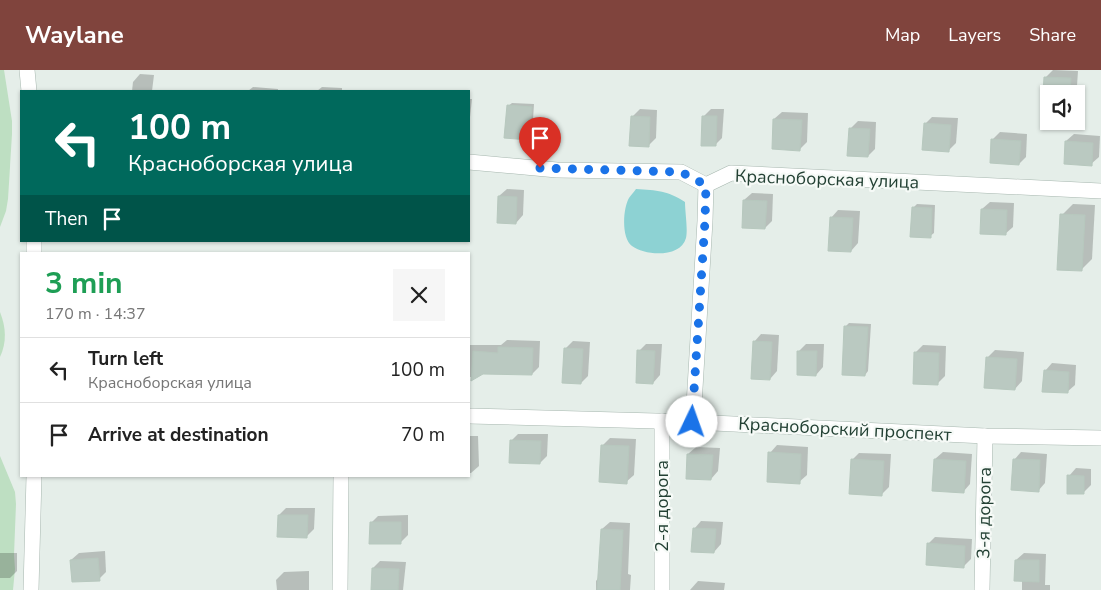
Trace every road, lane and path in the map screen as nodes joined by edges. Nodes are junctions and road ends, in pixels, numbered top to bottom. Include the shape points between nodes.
1 (27, 70) edge
2 (29, 90) edge
3 (470, 162) edge
4 (706, 185) junction
5 (1101, 191) edge
6 (470, 416) edge
7 (662, 421) junction
8 (692, 422) junction
9 (985, 436) junction
10 (1101, 438) edge
11 (34, 477) edge
12 (341, 477) edge
13 (32, 590) edge
14 (340, 590) edge
15 (662, 590) edge
16 (982, 590) edge

1 - 2 street
3 - 4 street via 557,170 681,172
4 - 5 street, Красноборская улица via 730,173
4 - 8 street
6 - 7 street, Красноборский проспект
7 - 8 street, Красноборский проспект
7 - 15 street, 2-я дорога
8 - 9 street, Красноборский проспект
9 - 10 street, Красноборский проспект
9 - 16 street, 3-я дорога
11 - 13 street
12 - 14 street

